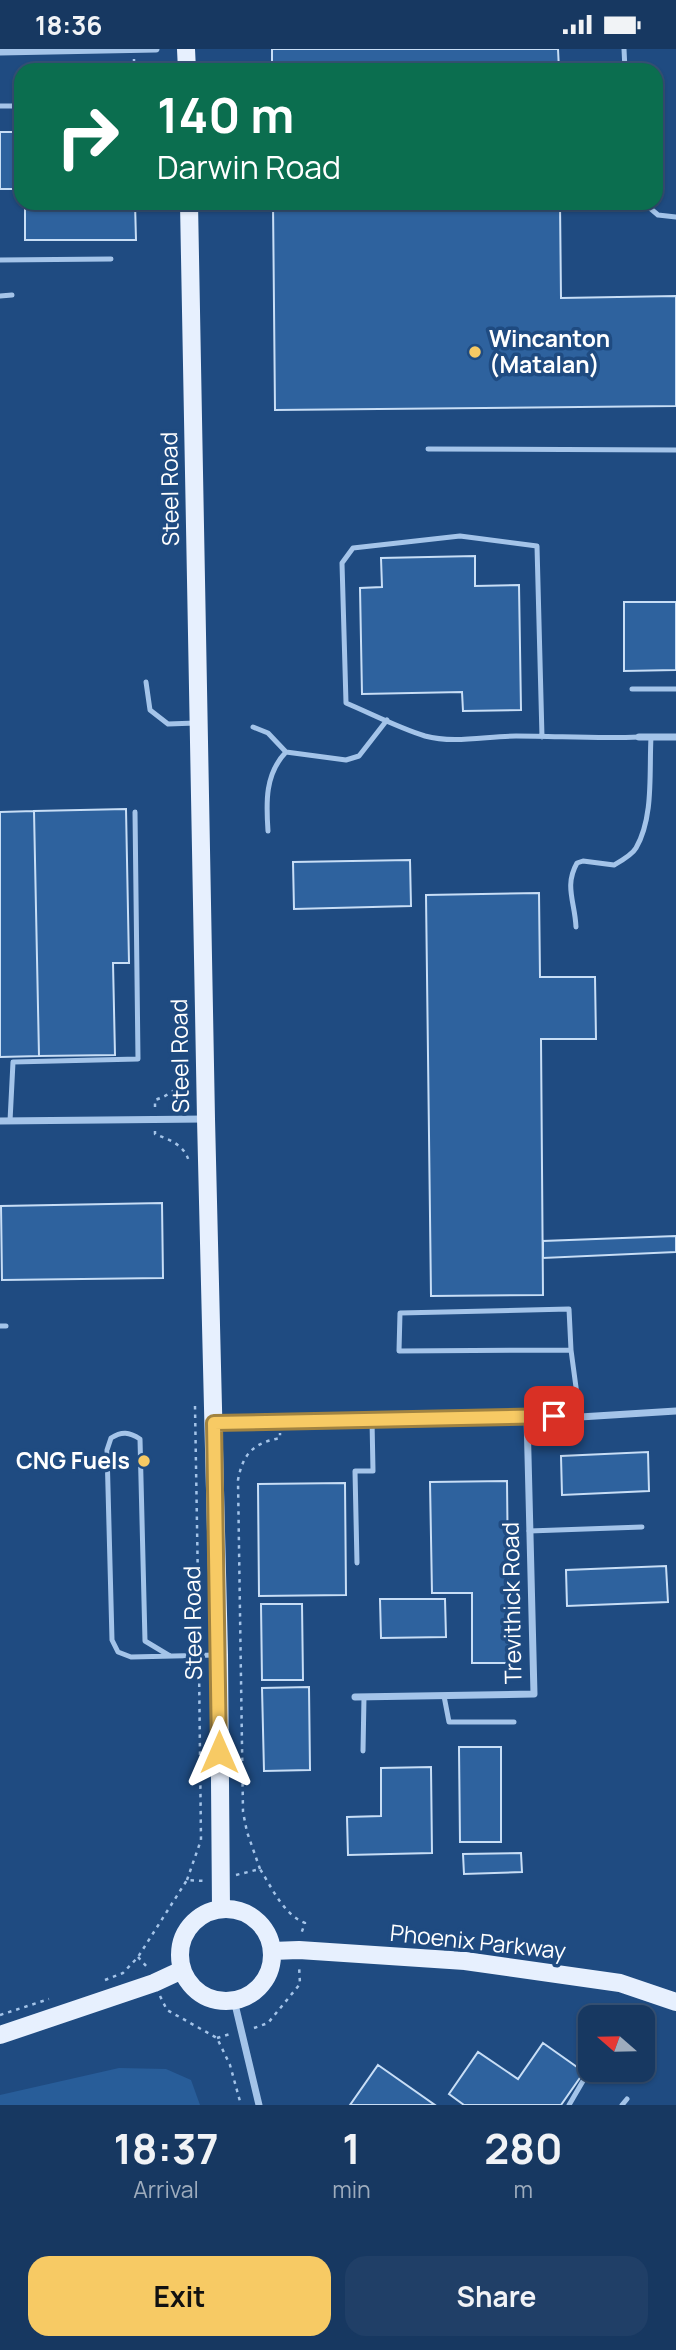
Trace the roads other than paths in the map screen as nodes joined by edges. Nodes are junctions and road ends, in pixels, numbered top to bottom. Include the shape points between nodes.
1 (156, 49) edge
2 (0, 52) edge
3 (189, 210) edge
4 (652, 210) edge
5 (676, 217) edge
6 (111, 259) dead end
7 (0, 260) edge
8 (12, 295) dead end
9 (0, 296) edge
10 (428, 449) dead end
11 (676, 450) edge
12 (146, 682) dead end
13 (632, 689) dead end
14 (676, 689) edge
15 (387, 720) junction
16 (199, 723) junction
17 (253, 727) dead end
18 (542, 737) junction
19 (639, 737) joint
20 (651, 737) junction
21 (676, 737) edge
22 (286, 752) junction
23 (135, 813) dead end
24 (268, 831) dead end
25 (576, 927) dead end
26 (206, 1119) junction
27 (0, 1121) edge
28 (10, 1121) junction
29 (571, 1350) junction
30 (676, 1411) edge
31 (527, 1416) junction
32 (580, 1417) junction
33 (372, 1420) junction
34 (214, 1423) junction
35 (642, 1527) dead end
36 (529, 1531) junction
37 (357, 1563) dead end
38 (219, 1655) junction
39 (170, 1656) junction
40 (444, 1696) junction
41 (360, 1697) joint
42 (514, 1722) dead end
43 (363, 1751) dead end
44 (221, 1909) junction
45 (272, 1951) junction
46 (182, 1969) junction
47 (234, 2000) junction
48 (676, 2002) edge
49 (0, 2035) edge
50 (582, 2083) edge
51 (627, 2099) dead end
52 (259, 2105) edge
53 (569, 2105) edge
54 (622, 2105) edge

1 - 2 street
3 - 16 main road, Steel Road
4 - 5 lane
6 - 7 lane
8 - 9 lane
10 - 11 lane
12 - 16 lane via 150,710 168,724
13 - 14 lane
15 - 18 lane via 427,737
15 - 18 lane via 346,703 342,563 353,548 460,536 537,546
15 - 22 lane via 359,756 346,760
16 - 26 main road, Steel Road
17 - 22 lane via 268,733
18 - 19 lane
19 - 20 street
20 - 21 street
20 - 25 lane via 647,811 635,851 614,865 577,863 569,876
22 - 24 lane via 269,782
23 - 28 lane via 138,1059 13,1062
26 - 28 street
26 - 34 main road, Steel Road
27 - 28 street
29 - 29 lane via 400,1351 400,1313 569,1309
29 - 32 lane
30 - 32 street
31 - 32 street
31 - 33 street
31 - 36 street, Trevithick Road
33 - 34 street
33 - 37 lane via 373,1471 355,1471
34 - 38 main road, Steel Road
35 - 36 lane
36 - 40 street, Trevithick Road via 534,1695
38 - 39 lane
38 - 44 main road, Steel Road
39 - 39 lane via 131,1657 118,1652 112,1640 107,1450 111,1438 119,1433 140,1439 145,1641
40 - 41 street, Trevithick Road
40 - 42 lane via 449,1722
41 - 43 lane
44 - 45 main road via 252,1917 263,1928
44 - 46 main road via 191,1924 179,1954
45 - 47 main road via 263,1981 252,1993
45 - 48 main road, Phoenix Parkway via 465,1961 620,1983
46 - 47 main road via 203,1995
46 - 49 main road via 154,1983
47 - 52 street
50 - 53 lane
51 - 54 lane

